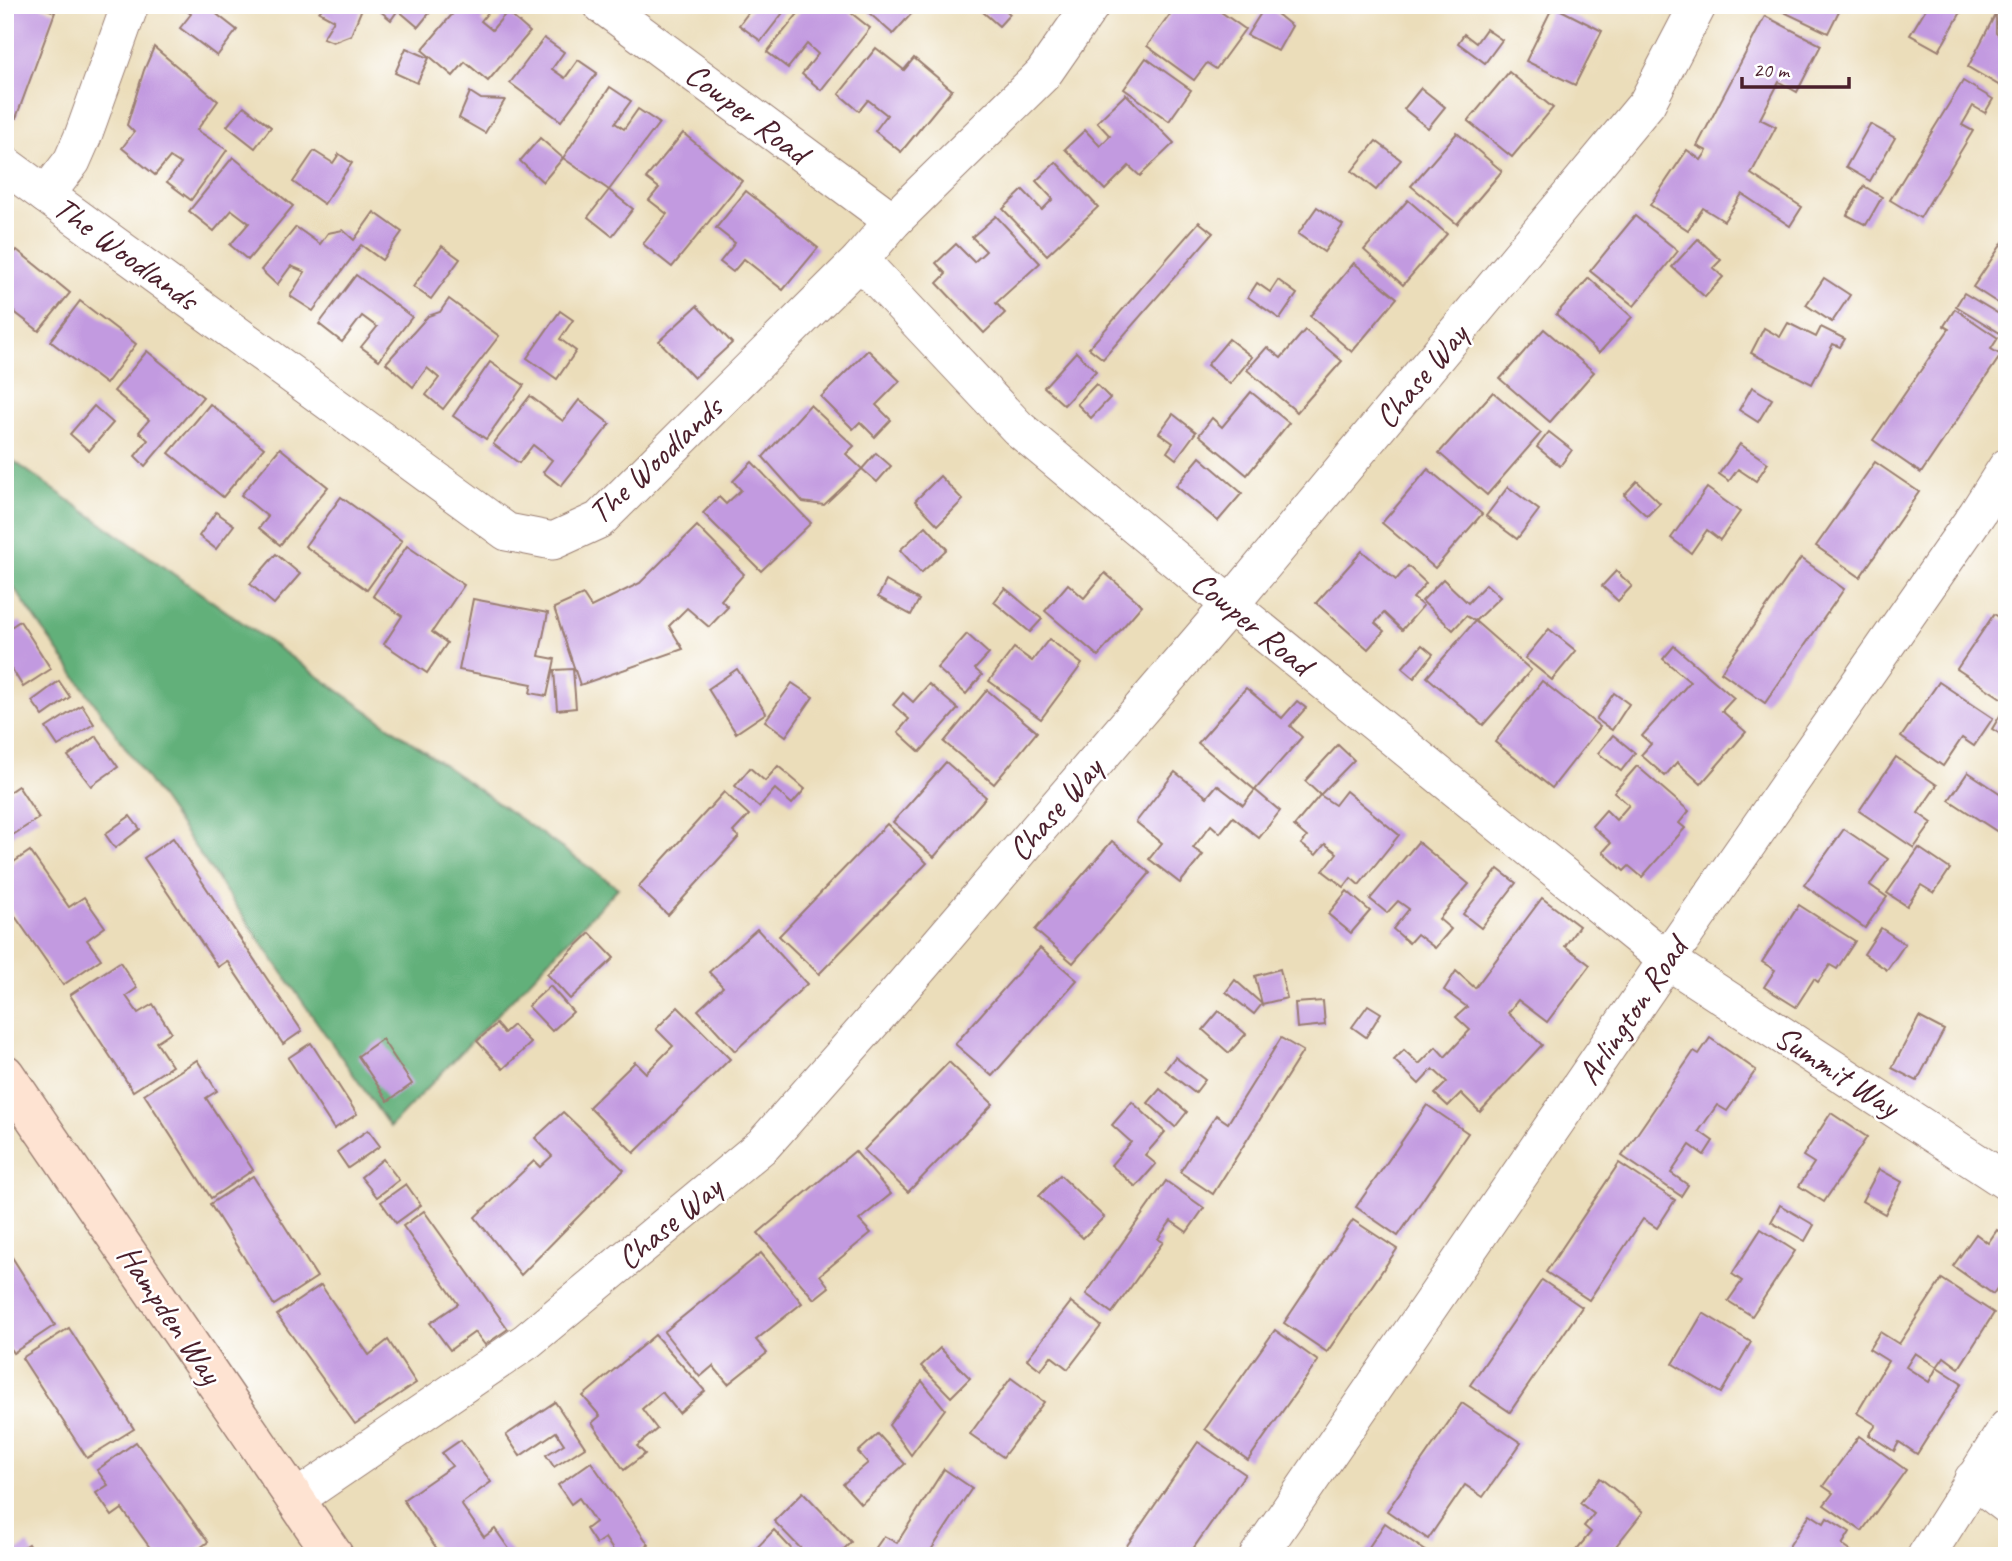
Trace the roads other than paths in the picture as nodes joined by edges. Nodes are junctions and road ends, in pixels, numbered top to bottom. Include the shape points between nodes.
1 (130, 5) edge
2 (602, 5) edge
3 (1091, 5) edge
4 (1698, 5) edge
5 (5, 165) edge
6 (46, 195) junction
7 (892, 221) junction
8 (860, 260) junction
9 (2007, 467) edge
10 (1230, 605) junction
11 (1667, 960) junction
12 (5, 1074) edge
13 (2007, 1182) edge
14 (2007, 1428) edge
15 (1973, 1479) junction
16 (296, 1499) junction
17 (2007, 1505) edge
18 (334, 1556) edge
19 (1258, 1556) edge
20 (1926, 1556) edge

1 - 6 street via 78,149
2 - 7 street, Cowper Road
3 - 7 street, The Woodlands via 1043,74
4 - 10 street, Chase Way via 1647,103
5 - 6 street, The Woodlands
6 - 8 street, The Woodlands via 507,533 553,541 599,520
7 - 8 street, The Woodlands
8 - 10 street, Cowper Road via 1018,428
9 - 11 street, Arlington Road
10 - 11 street, Cowper Road
10 - 16 street, Chase Way via 763,1146 527,1341
11 - 13 street, Summit Way
11 - 19 street, Arlington Road
12 - 16 street, Hampden Way
14 - 15 street
15 - 17 street
15 - 20 street
16 - 18 street, Hampden Way

